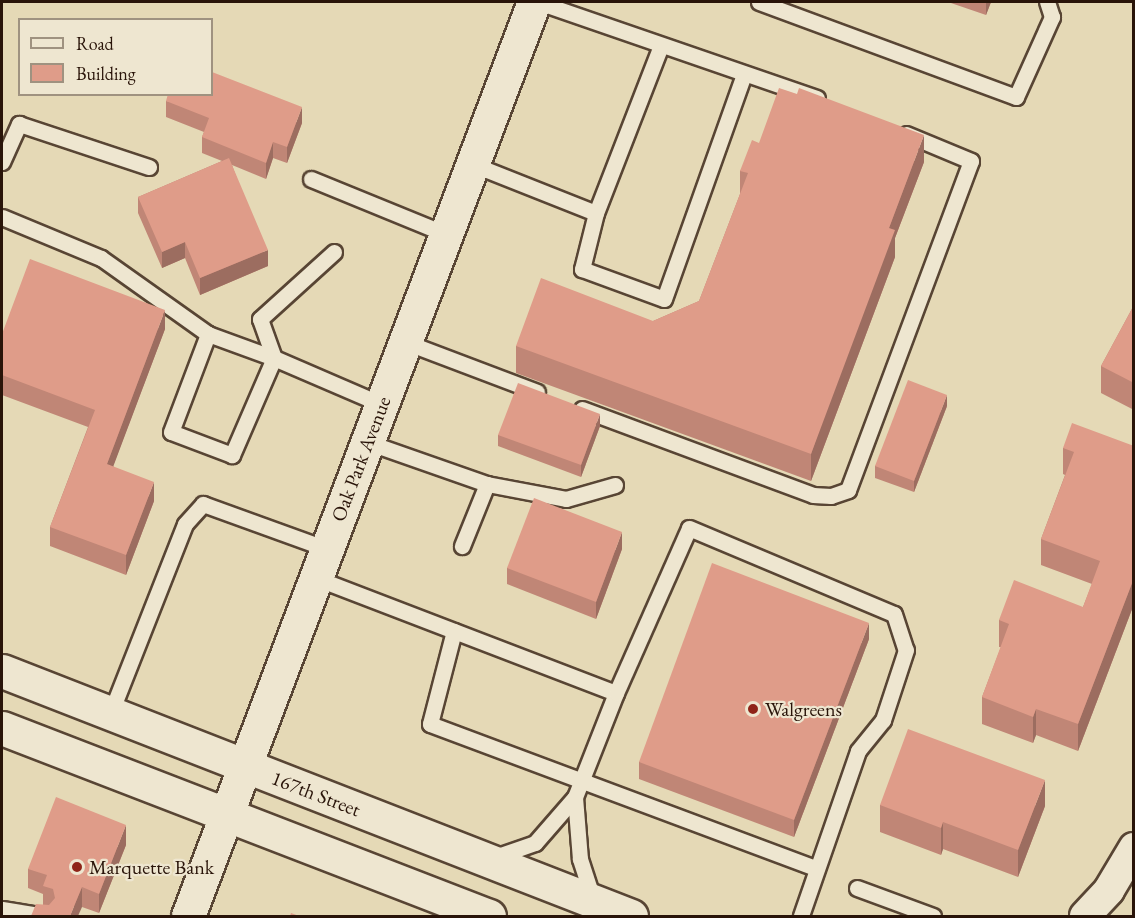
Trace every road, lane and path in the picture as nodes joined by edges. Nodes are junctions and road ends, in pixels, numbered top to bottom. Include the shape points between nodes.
1 (536, 2) edge
2 (759, 2) edge
3 (1047, 2) edge
4 (661, 45) junction
5 (744, 74) junction
6 (831, 104) edge
7 (896, 130) edge
8 (2, 162) edge
9 (472, 164) junction
10 (149, 167) dead end
11 (311, 179) dead end
12 (596, 213) junction
13 (2, 217) edge
14 (446, 234) junction
15 (334, 252) dead end
16 (208, 334) junction
17 (405, 342) junction
18 (274, 358) junction
19 (381, 405) junction
20 (367, 442) junction
21 (487, 484) junction
22 (615, 484) dead end
23 (462, 546) dead end
24 (321, 563) junction
25 (454, 631) junction
26 (2, 671) edge
27 (616, 693) junction
28 (111, 712) junction
29 (2, 728) edge
30 (244, 766) junction
31 (582, 778) junction
32 (575, 797) junction
33 (226, 815) junction
34 (1134, 848) edge
35 (487, 860) junction
36 (816, 868) junction
37 (857, 888) dead end
38 (594, 902) junction
39 (2, 909) edge
40 (450, 909) edge
41 (46, 916) edge
42 (188, 916) edge
43 (489, 916) edge
44 (631, 916) edge
45 (801, 916) edge
46 (933, 916) edge
47 (1085, 916) edge

1 - 4 lane
1 - 9 main road, Oak Park Avenue
2 - 3 lane via 1016,97 1052,16
4 - 5 lane
4 - 12 lane
5 - 6 lane
5 - 12 lane via 664,299 582,269
7 - 17 lane via 971,161 848,490 831,496 813,495
8 - 10 lane via 18,124
9 - 12 lane
9 - 14 main road, Oak Park Avenue
11 - 14 lane
13 - 16 lane via 101,258
14 - 17 main road, Oak Park Avenue
15 - 18 lane via 260,319
16 - 18 lane
16 - 18 lane via 171,432 232,455
17 - 19 main road, Oak Park Avenue
18 - 19 lane
19 - 20 main road, Oak Park Avenue
20 - 21 lane
20 - 24 main road, Oak Park Avenue
21 - 22 lane via 566,500
21 - 23 lane
24 - 25 lane
24 - 28 lane via 203,504 185,524
24 - 30 main road, Oak Park Avenue
25 - 27 lane
25 - 31 lane via 430,724
26 - 28 main road, 167th Street
27 - 31 lane
27 - 36 lane via 689,528 894,614 906,650 883,720 858,752
28 - 30 main road, 167th Street
29 - 33 main road
30 - 33 main road, Oak Park Avenue
30 - 35 main road, 167th Street
31 - 32 lane
31 - 36 lane
32 - 35 lane via 535,843
32 - 38 lane via 580,859
33 - 40 main road
33 - 42 main road, Oak Park Avenue
34 - 47 street via 1109,890
35 - 38 main road, 167th Street
36 - 45 lane
37 - 46 lane
38 - 44 main road, 167th Street
39 - 41 lane
40 - 43 main road

